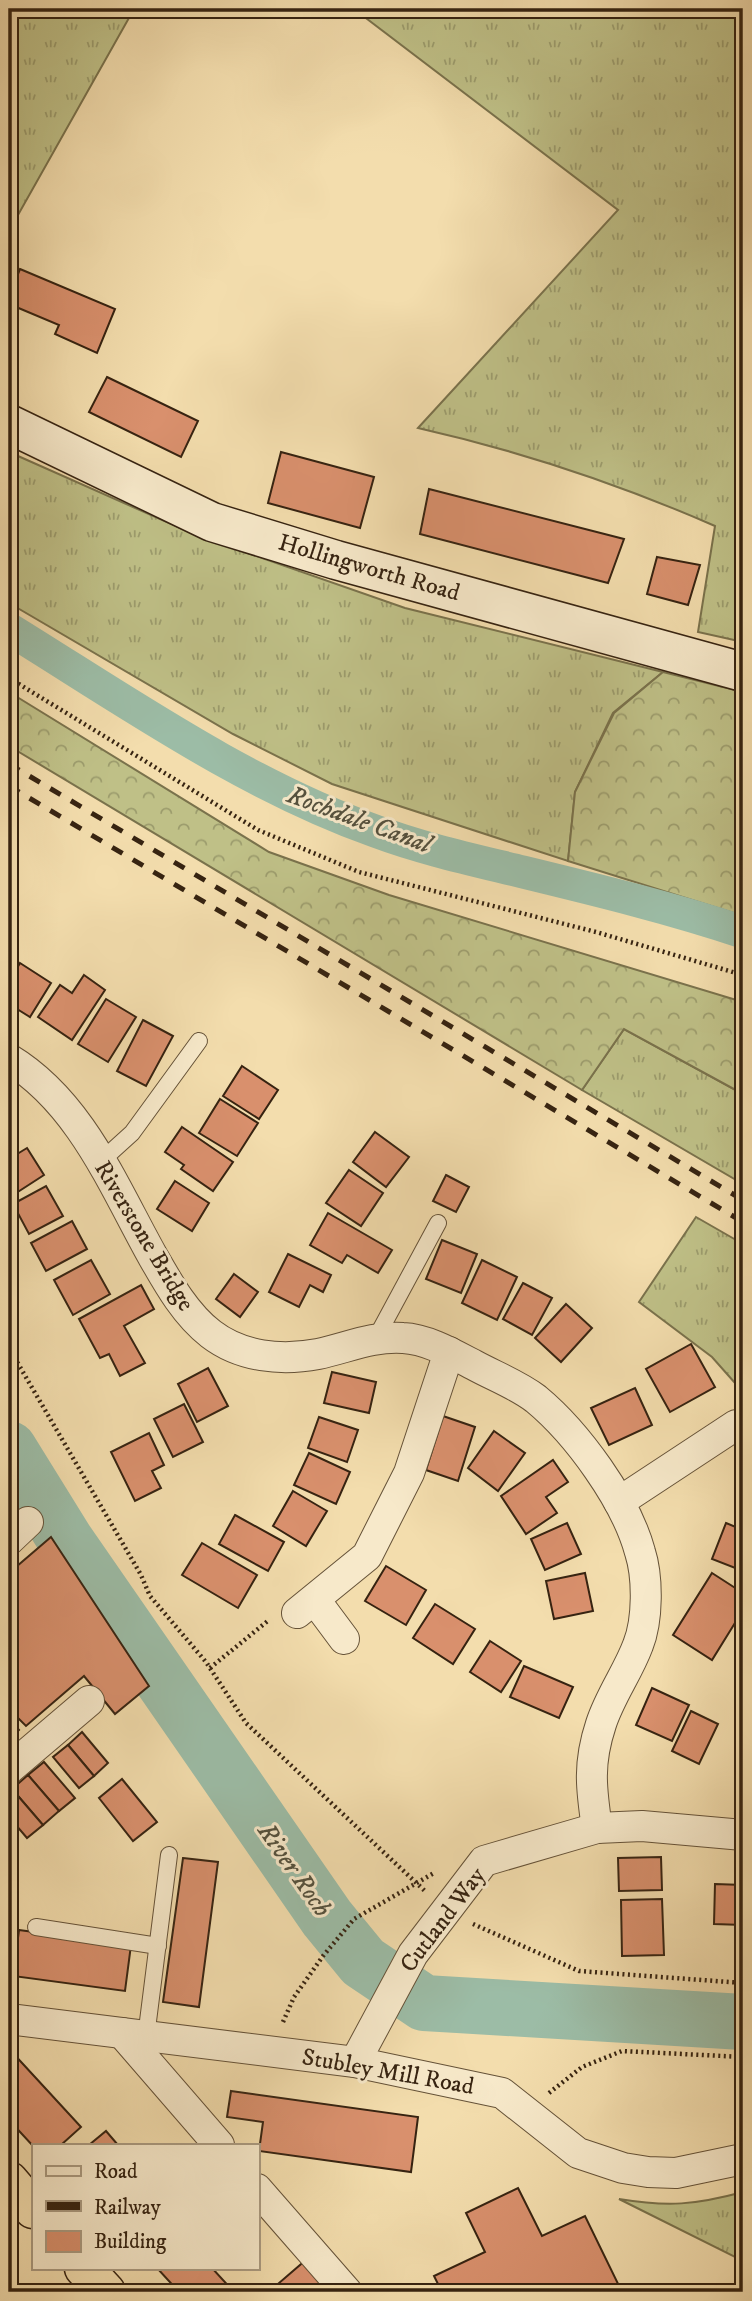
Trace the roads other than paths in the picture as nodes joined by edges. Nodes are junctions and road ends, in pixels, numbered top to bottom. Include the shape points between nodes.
1 (9, 424) edge
2 (743, 672) edge
3 (199, 1041) dead end
4 (9, 1059) edge
5 (100, 1162) junction
6 (438, 1223) dead end
7 (376, 1338) junction
8 (449, 1352) junction
9 (736, 1425) dead end
10 (619, 1502) junction
11 (344, 1639) dead end
12 (89, 1702) dead end
13 (9, 1769) edge
14 (597, 1828) junction
15 (743, 1835) edge
16 (169, 1855) dead end
17 (36, 1927) dead end
18 (158, 1946) junction
19 (9, 2020) edge
20 (134, 2035) junction
21 (355, 2062) junction
22 (218, 2144) edge
23 (743, 2159) edge
24 (9, 2181) edge
25 (259, 2191) edge
26 (32, 2208) edge
27 (86, 2270) edge
28 (106, 2292) edge
29 (347, 2292) edge

1 - 2 main road, Hollingworth Road via 212,522
3 - 5 lane via 132,1133
4 - 5 street, Riverstone Bridge via 49,1090 74,1117
5 - 7 street, Riverstone Bridge via 166,1279 194,1319 213,1335 235,1349 267,1356 318,1353
6 - 7 lane
7 - 8 street, Riverstone Bridge via 407,1338
8 - 10 street, Riverstone Bridge via 533,1397 562,1423
8 - 11 street via 409,1473 367,1556 306,1606
9 - 10 street
10 - 14 street, Riverstone Bridge via 640,1552 646,1595 639,1642 601,1722 593,1753 590,1778
12 - 13 street
14 - 15 street, Cutland Way via 642,1826
14 - 21 street, Cutland Way via 484,1861 412,1954
16 - 18 lane
17 - 18 lane
18 - 20 lane
19 - 20 street, Stubley Mill Road
20 - 21 street, Stubley Mill Road
20 - 22 street
21 - 23 street, Stubley Mill Road via 502,2093 578,2153 623,2168 676,2173
24 - 26 highway
25 - 29 street
27 - 28 highway

